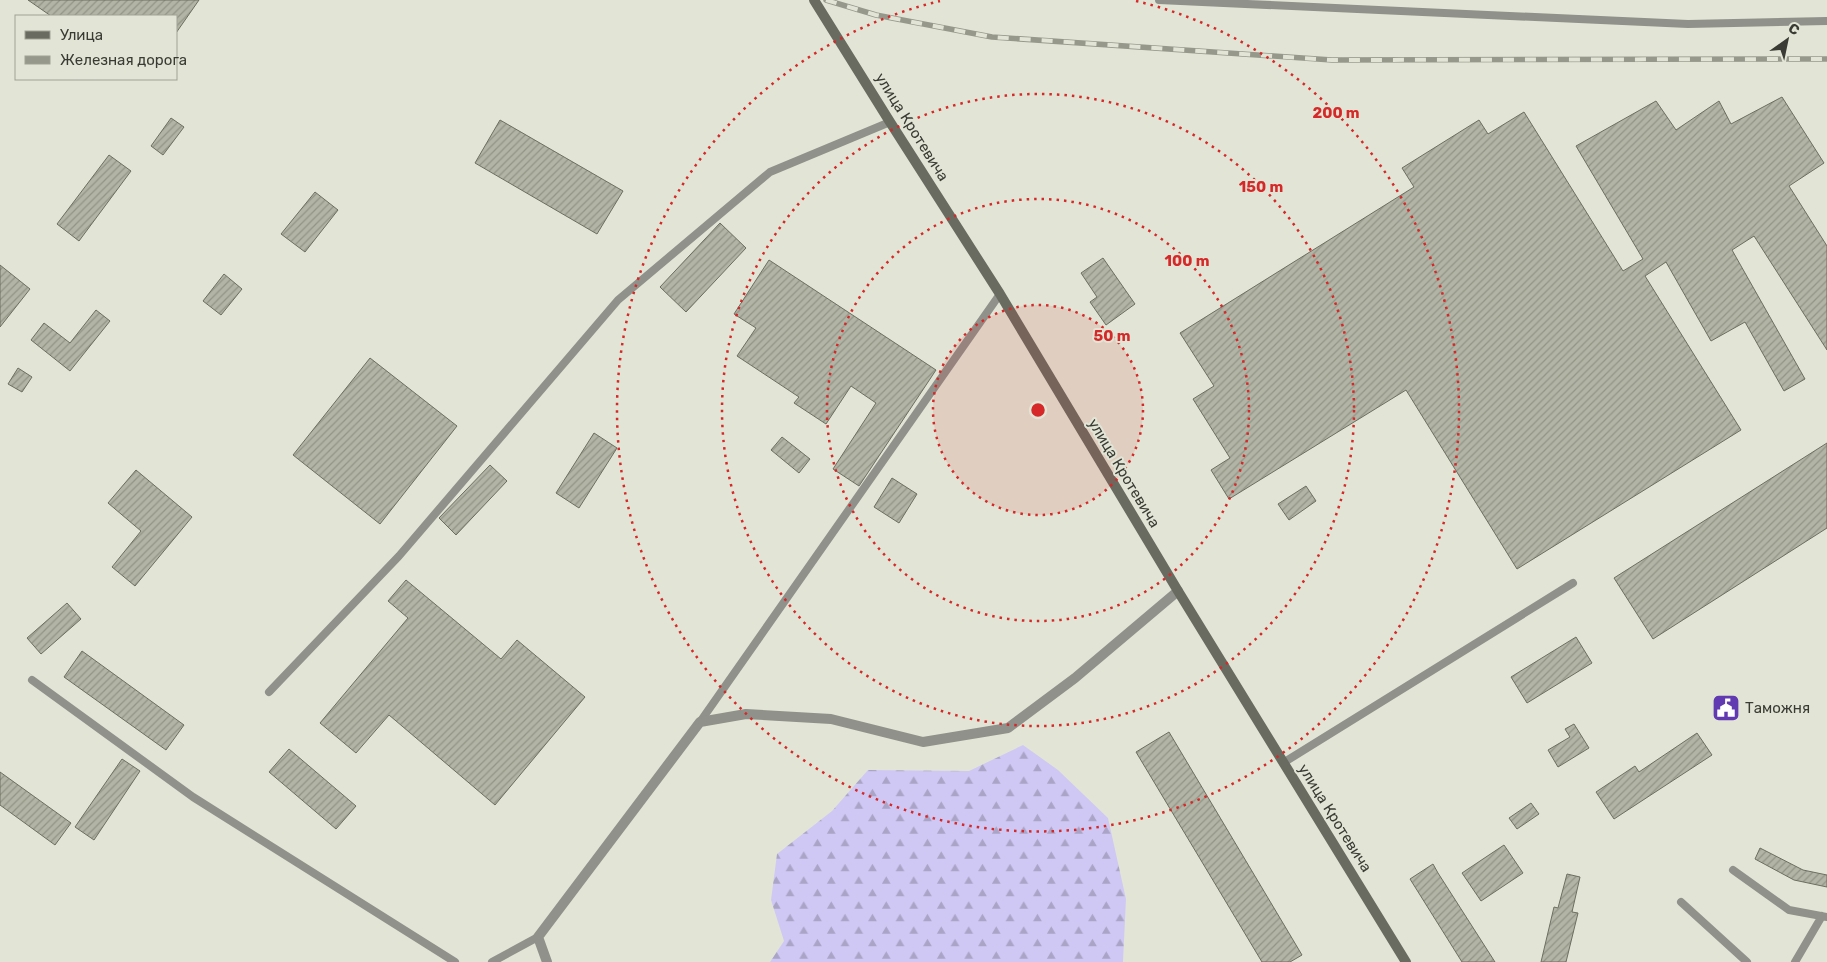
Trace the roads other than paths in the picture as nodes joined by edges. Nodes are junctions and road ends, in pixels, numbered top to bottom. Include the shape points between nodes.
1 (814, 0) edge
2 (1158, 0) edge
3 (1238, 2) edge
4 (1827, 21) edge
5 (890, 122) junction
6 (1000, 294) junction
7 (1573, 583) dead end
8 (1178, 591) junction
9 (32, 680) dead end
10 (268, 692) dead end
11 (700, 722) junction
12 (1283, 763) junction
13 (1733, 870) dead end
14 (1681, 902) dead end
15 (1824, 917) edge
16 (538, 937) junction
17 (455, 962) edge
18 (492, 962) edge
19 (547, 962) edge
20 (1406, 962) edge
21 (1747, 962) edge
22 (1795, 962) edge

1 - 5 street, улица Кротевича
2 - 3 lane
3 - 4 lane via 1688,24
5 - 6 street, улица Кротевича
5 - 10 lane via 770,172 618,300 399,556
6 - 8 street, улица Кротевича
6 - 11 lane
7 - 12 lane
8 - 11 street via 1075,678 1008,728 923,742 831,719 746,714
8 - 12 street, улица Кротевича
9 - 17 lane via 193,797
11 - 16 street
12 - 20 street, улица Кротевича
13 - 15 lane via 1789,910
14 - 21 lane
15 - 22 lane
16 - 18 lane
16 - 19 street

